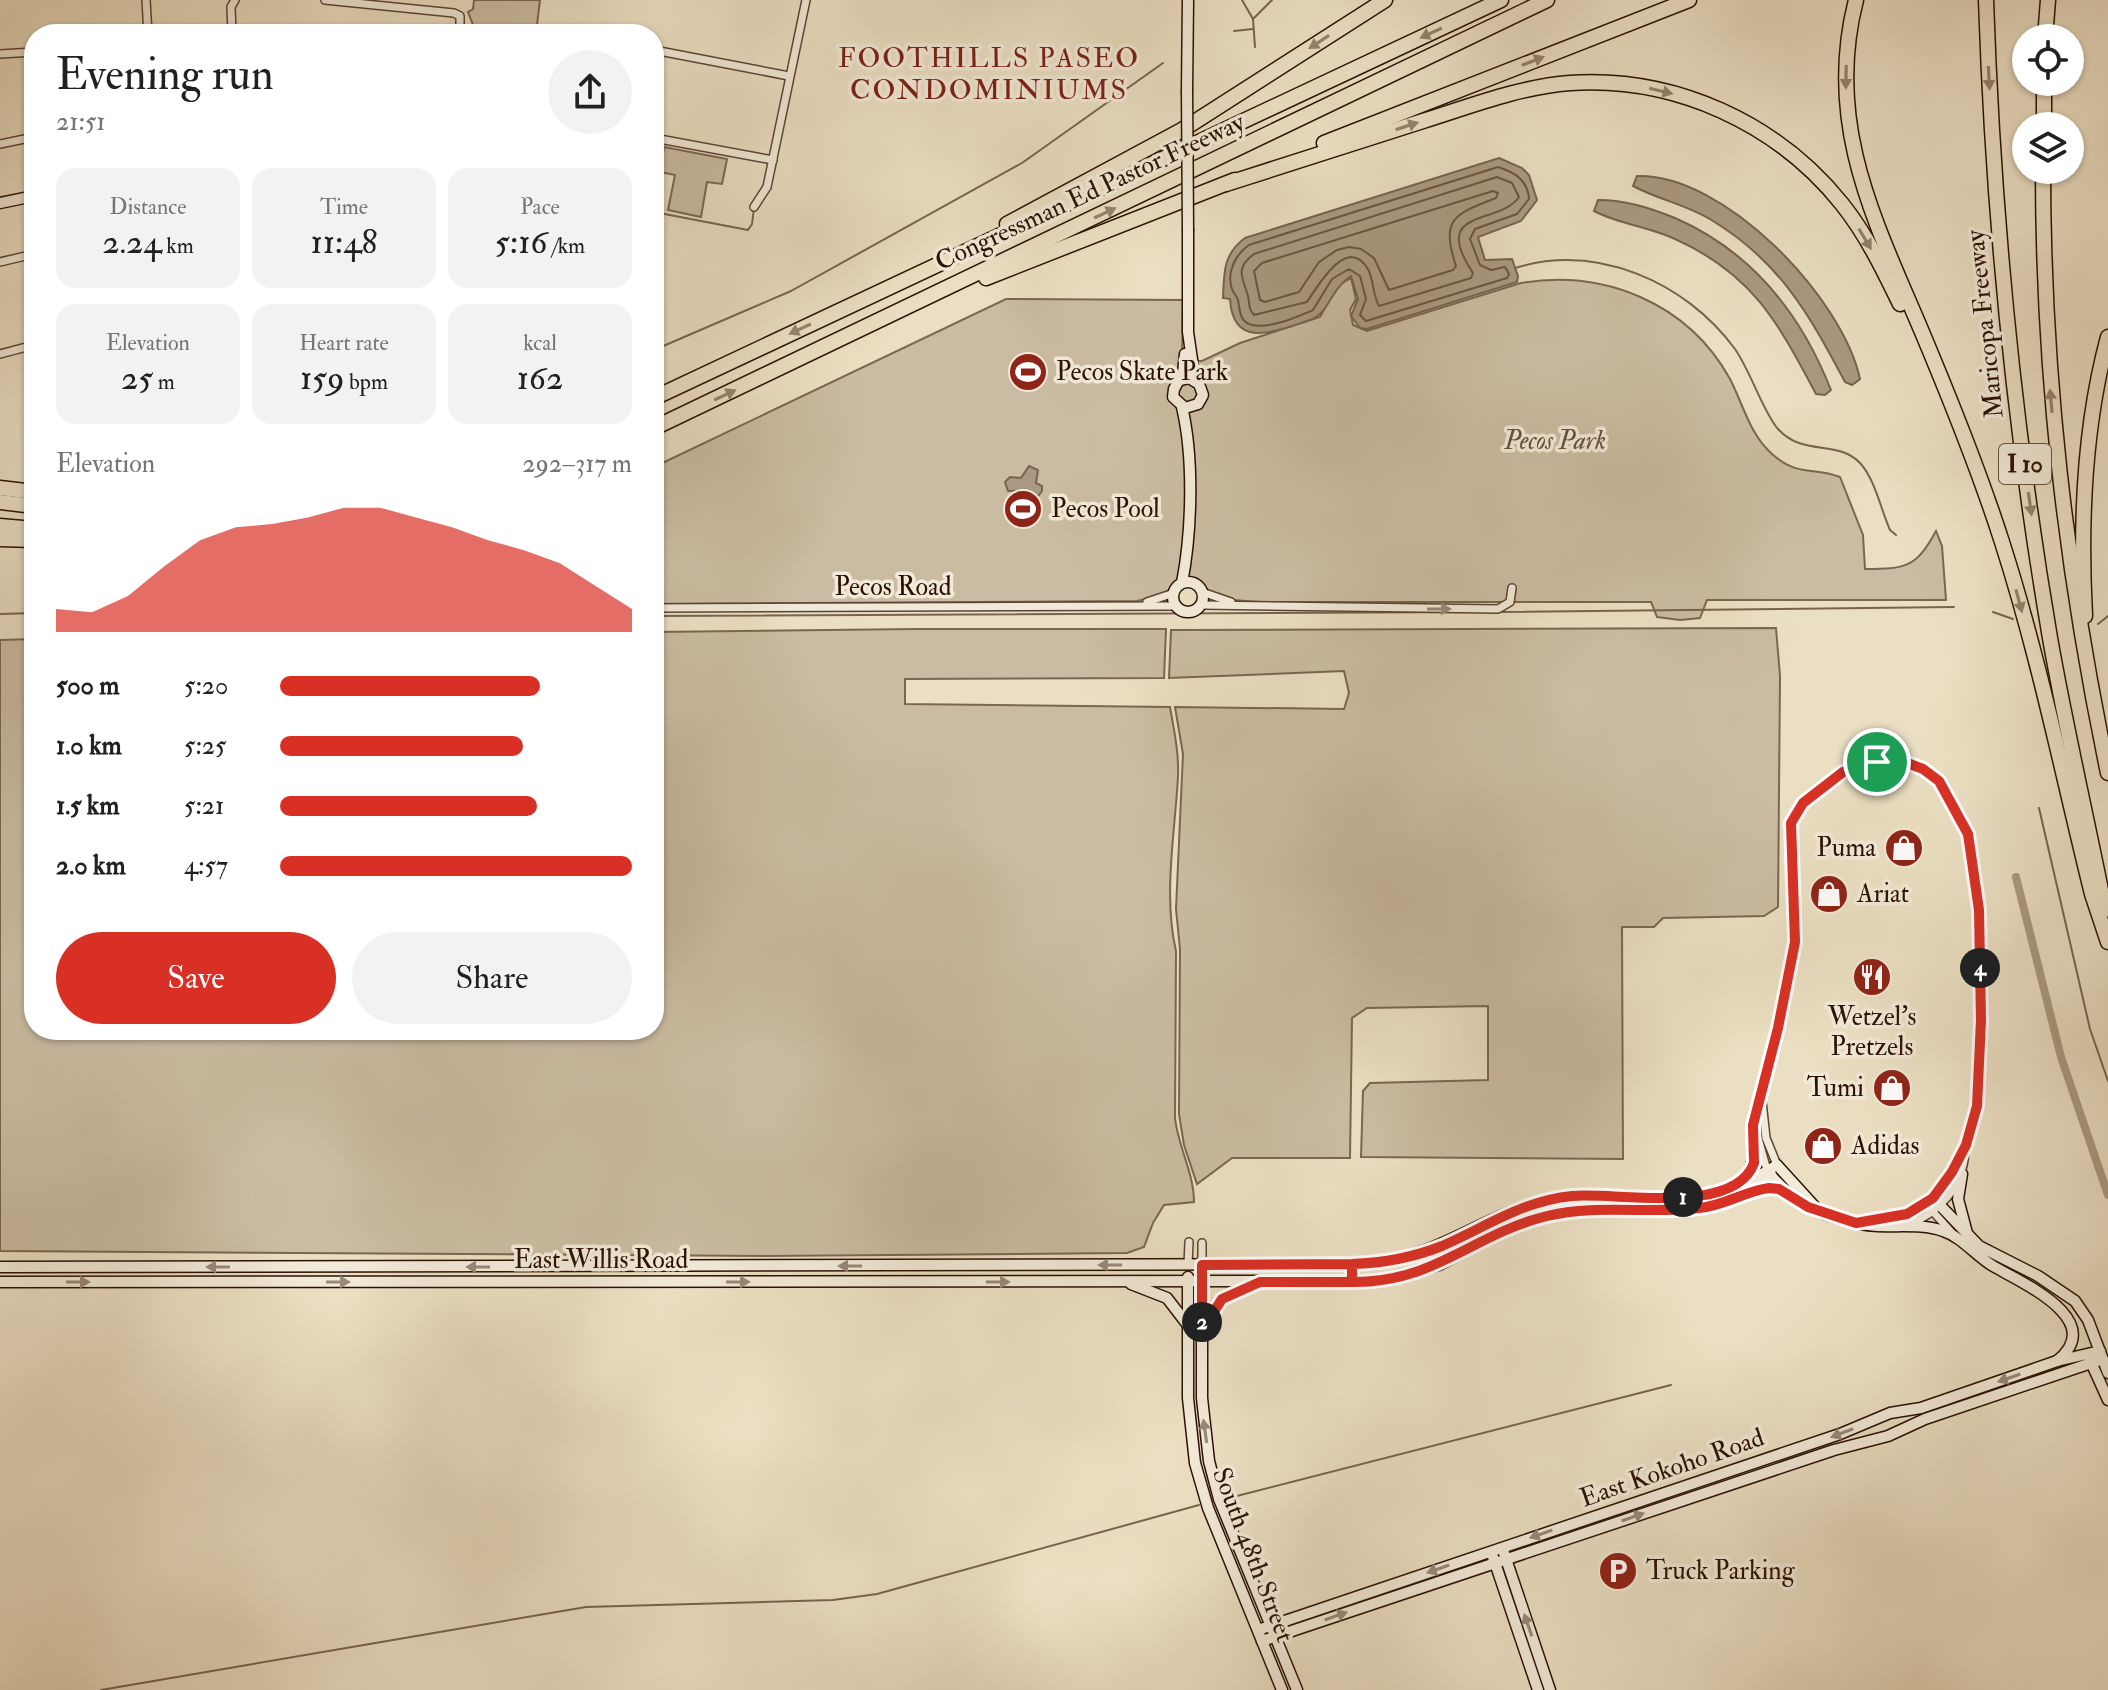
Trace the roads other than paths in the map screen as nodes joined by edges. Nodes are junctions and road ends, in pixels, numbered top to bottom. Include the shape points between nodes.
1 (146, 0) edge
2 (234, 0) edge
3 (325, 0) edge
4 (806, 0) edge
5 (1188, 0) edge
6 (1385, 0) edge
7 (1501, 0) edge
8 (1547, 0) edge
9 (1689, 0) edge
10 (1856, 0) edge
11 (2046, 0) edge
12 (1986, 3) edge
13 (147, 24) edge
14 (233, 24) edge
15 (460, 24) edge
16 (2045, 24) edge
17 (664, 52) edge
18 (24, 53) edge
19 (0, 54) edge
20 (789, 76) junction
21 (24, 139) edge
22 (664, 140) edge
23 (0, 144) edge
24 (773, 160) junction
25 (1226, 184) junction
26 (2043, 184) edge
27 (24, 198) edge
28 (0, 203) edge
29 (754, 207) dead end
30 (24, 256) edge
31 (0, 262) edge
32 (870, 295) junction
33 (883, 320) junction
34 (1188, 332) junction
35 (2108, 337) edge
36 (24, 348) edge
37 (0, 354) edge
38 (2108, 357) edge
39 (1181, 380) junction
40 (1195, 380) junction
41 (664, 393) edge
42 (2097, 394) junction
43 (1196, 405) junction
44 (1182, 407) junction
45 (1957, 422) junction
46 (664, 423) edge
47 (1188, 443) junction
48 (0, 488) edge
49 (24, 491) edge
50 (0, 502) edge
51 (24, 505) edge
52 (0, 526) edge
53 (24, 528) edge
54 (0, 539) edge
55 (24, 540) edge
56 (1188, 547) junction
57 (1182, 583) junction
58 (1198, 588) junction
59 (1512, 588) dead end
60 (1174, 593) junction
61 (1201, 605) junction
62 (1244, 605) junction
63 (1133, 606) junction
64 (1176, 606) junction
65 (664, 608) edge
66 (2088, 672) junction
67 (2108, 773) edge
68 (2108, 923) edge
69 (2108, 942) edge
70 (1762, 1095) junction
71 (1757, 1112) junction
72 (1966, 1145) junction
73 (1774, 1170) junction
74 (1962, 1174) junction
75 (1735, 1194) junction
76 (1800, 1201) junction
77 (1934, 1205) junction
78 (1818, 1210) junction
79 (1497, 1217) junction
80 (1856, 1223) junction
81 (1898, 1228) junction
82 (1503, 1231) junction
83 (1957, 1238) junction
84 (1189, 1242) dead end
85 (1202, 1243) dead end
86 (1979, 1246) junction
87 (1352, 1264) junction
88 (1188, 1265) junction
89 (1202, 1265) junction
90 (0, 1267) edge
91 (441, 1267) junction
92 (0, 1282) edge
93 (441, 1282) junction
94 (1126, 1282) junction
95 (1188, 1282) junction
96 (1202, 1282) junction
97 (1260, 1282) junction
98 (1352, 1282) junction
99 (1188, 1326) junction
100 (1202, 1330) junction
101 (2102, 1355) junction
102 (2089, 1359) junction
103 (2057, 1361) junction
104 (2108, 1373) edge
105 (2108, 1400) edge
106 (1916, 1409) junction
107 (1920, 1421) junction
108 (1748, 1465) junction
109 (1752, 1477) junction
110 (1503, 1548) junction
111 (1491, 1551) junction
112 (1501, 1561) junction
113 (1271, 1625) junction
114 (1258, 1630) junction
115 (1276, 1637) junction
116 (1262, 1641) junction
117 (1282, 1690) edge
118 (1297, 1690) edge
119 (1538, 1690) edge
120 (1550, 1690) edge

1 - 13 street
2 - 14 street
3 - 15 street via 460,16
4 - 20 street
5 - 34 street, bridge
6 -> 32 highway via 1136,157
7 -> 32 highway, Congressman Ed Pastor Freeway via 1025,227
33 -> 8 highway, Congressman Ed Pastor Freeway
25 -> 9 highway
10 -> 45 highway via 1845,72 1853,157
11 - 16 highway
12 -> 68 highway, Maricopa Freeway / I 10 via 2000,232 2026,480 2059,687
17 - 20 street
18 - 19 street
20 - 24 street
21 - 23 street
22 - 24 street
24 - 29 street via 767,187
25 - 33 highway
25 -> 45 highway via 1533,88 1609,83 1688,98 1739,118 1773,139 1842,204 1884,272
66 -> 26 highway, I 10 via 2053,426
27 - 28 street
30 - 31 street
32 -> 41 highway, Congressman Ed Pastor Freeway
46 -> 33 highway, Congressman Ed Pastor Freeway
34 - 39 street
34 - 40 street
35 - 42 highway
36 - 37 street
38 - 42 highway
39 - 40 street
39 - 44 street via 1173,394
40 - 43 street via 1203,392
42 - 66 highway via 2083,537
43 - 44 street
43 - 47 street
44 - 47 street
45 -> 69 highway via 2010,569
47 - 56 street
48 - 49 highway
50 - 51 highway
52 - 53 highway
54 - 55 highway
56 - 57 street
56 - 58 street
57 - 58 street
57 - 60 street
58 - 61 street
58 - 62 street
62 -> 59 street via 1498,609 1510,602
60 - 63 street, Pecos Road
60 - 64 street
61 - 62 street
61 - 64 street via 1187,612
63 - 64 street, Pecos Road
63 - 65 street, Pecos Road
66 - 67 highway, I 10
70 - 71 street
70 - 72 street via 1795,942 1791,823 1803,803 1843,772 1877,762 1910,764 1943,784 1969,836 1979,910 1981,1020 1977,1106
70 - 73 street
71 - 73 street via 1757,1134
71 - 75 street via 1754,1163
72 - 74 street
72 - 77 street
73 - 75 street
73 - 76 street
73 - 78 street
74 - 77 street
74 - 86 street via 1959,1211 1967,1234
75 - 76 street via 1769,1188
75 - 79 street, East Willis Road via 1569,1197
75 - 82 street, East Willis Road via 1701,1208 1569,1212
76 - 78 street
77 - 80 street
77 - 81 street
77 - 83 street
77 - 86 street
78 - 80 street
79 - 82 street
79 - 87 street, East Willis Road via 1413,1256
80 - 81 street
81 - 83 street via 1931,1228
82 - 98 street, East Willis Road via 1430,1269
83 - 103 street via 1983,1260 2070,1310 2080,1333 2073,1350
84 - 88 street, South 48th Street
85 - 89 street, South 48th Street
86 - 101 street via 2068,1294 2083,1309
87 - 89 street, East Willis Road
87 - 98 street
88 - 89 street, East Willis Road
88 -> 91 street, East Willis Road
88 - 95 street, South 48th Street
89 - 96 street, South 48th Street
91 -> 90 street, East Willis Road
91 - 93 street
92 -> 93 street, East Willis Road
93 -> 94 street, East Willis Road
94 - 95 street, East Willis Road
94 - 99 street via 1167,1298
95 - 96 street, East Willis Road
95 - 99 street, South 48th Street
96 - 97 street, East Willis Road
96 - 100 street, South 48th Street
97 - 98 street, East Willis Road
97 - 100 street via 1222,1299
99 - 114 street, South 48th Street via 1189,1426 1195,1463
113 -> 100 street, South 48th Street via 1219,1499 1209,1461
101 - 102 street, East Kokoho Road
101 - 104 street
102 - 103 street, East Kokoho Road
102 - 105 street
102 - 107 street, East Kokoho Road
103 -> 106 street, East Kokoho Road
106 - 107 street
106 -> 108 street, East Kokoho Road via 1890,1413
107 - 109 street, East Kokoho Road via 1873,1441
108 - 109 street
108 -> 110 street, East Kokoho Road
112 -> 109 street, East Kokoho Road
110 - 111 street, East Kokoho Road
110 - 112 street
111 - 112 street
111 -> 113 street, East Kokoho Road
115 -> 112 street, East Kokoho Road
112 - 119 street
120 -> 112 street
113 - 114 street, East Kokoho Road
113 - 115 street, South 48th Street
114 - 116 street, South 48th Street
115 - 116 street, East Kokoho Road
115 - 118 street, South 48th Street
116 - 117 street, South 48th Street

